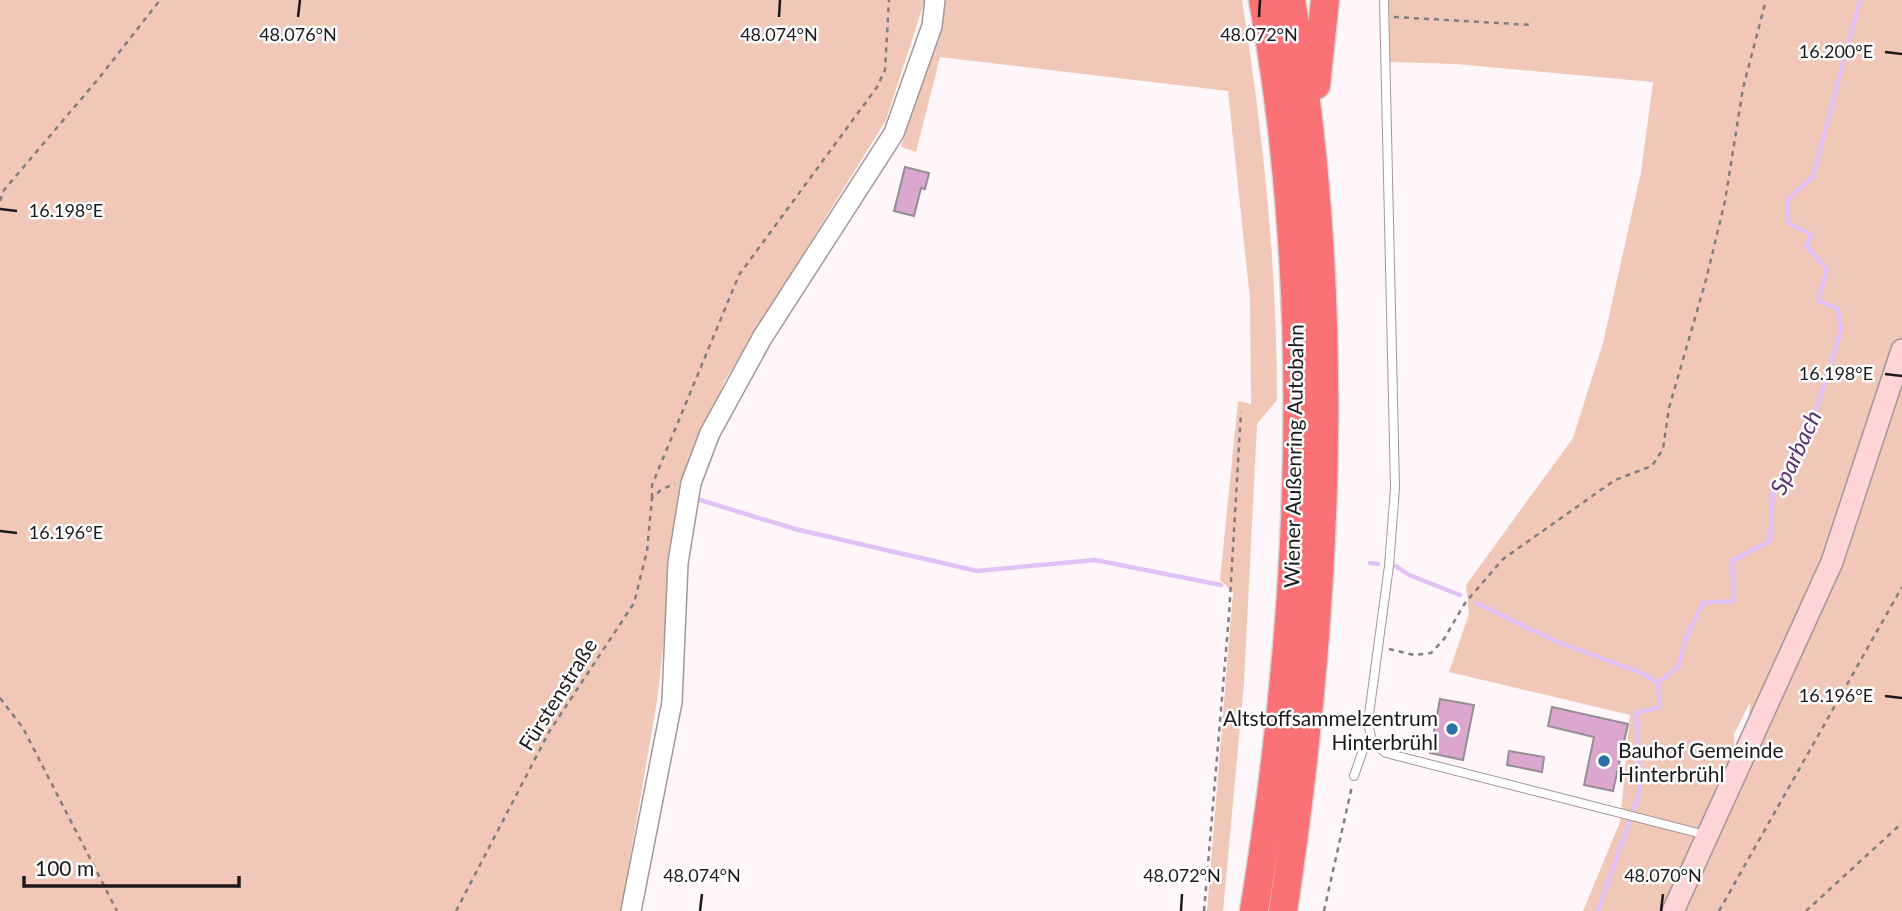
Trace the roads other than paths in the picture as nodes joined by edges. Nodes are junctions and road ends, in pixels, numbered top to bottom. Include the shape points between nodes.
1 (934, 0) edge
2 (1263, 0) edge
3 (1291, 0) edge
4 (1325, 0) edge
5 (1384, 0) edge
6 (1312, 150) junction
7 (1902, 350) edge
8 (1372, 742) junction
9 (1354, 776) road end
10 (1709, 835) junction
11 (631, 911) edge
12 (1254, 911) edge
13 (1283, 911) edge
14 (1673, 911) edge

1 - 11 street via 932,26 894,134 762,338 710,433 691,483 678,563 672,702
2 - 12 highway, Wiener Außenring Autobahn via 1279,105 1294,263 1298,454 1283,695
3 - 6 highway, Wiener Außenring Autobahn
4 - 6 highway
5 - 8 lane via 1395,488 1368,722
6 - 13 highway, Wiener Außenring Autobahn via 1325,339 1325,456 1318,626
7 - 10 main road via 1832,562
8 - 9 lane via 1363,750
8 - 10 lane via 1385,753
10 - 14 main road

